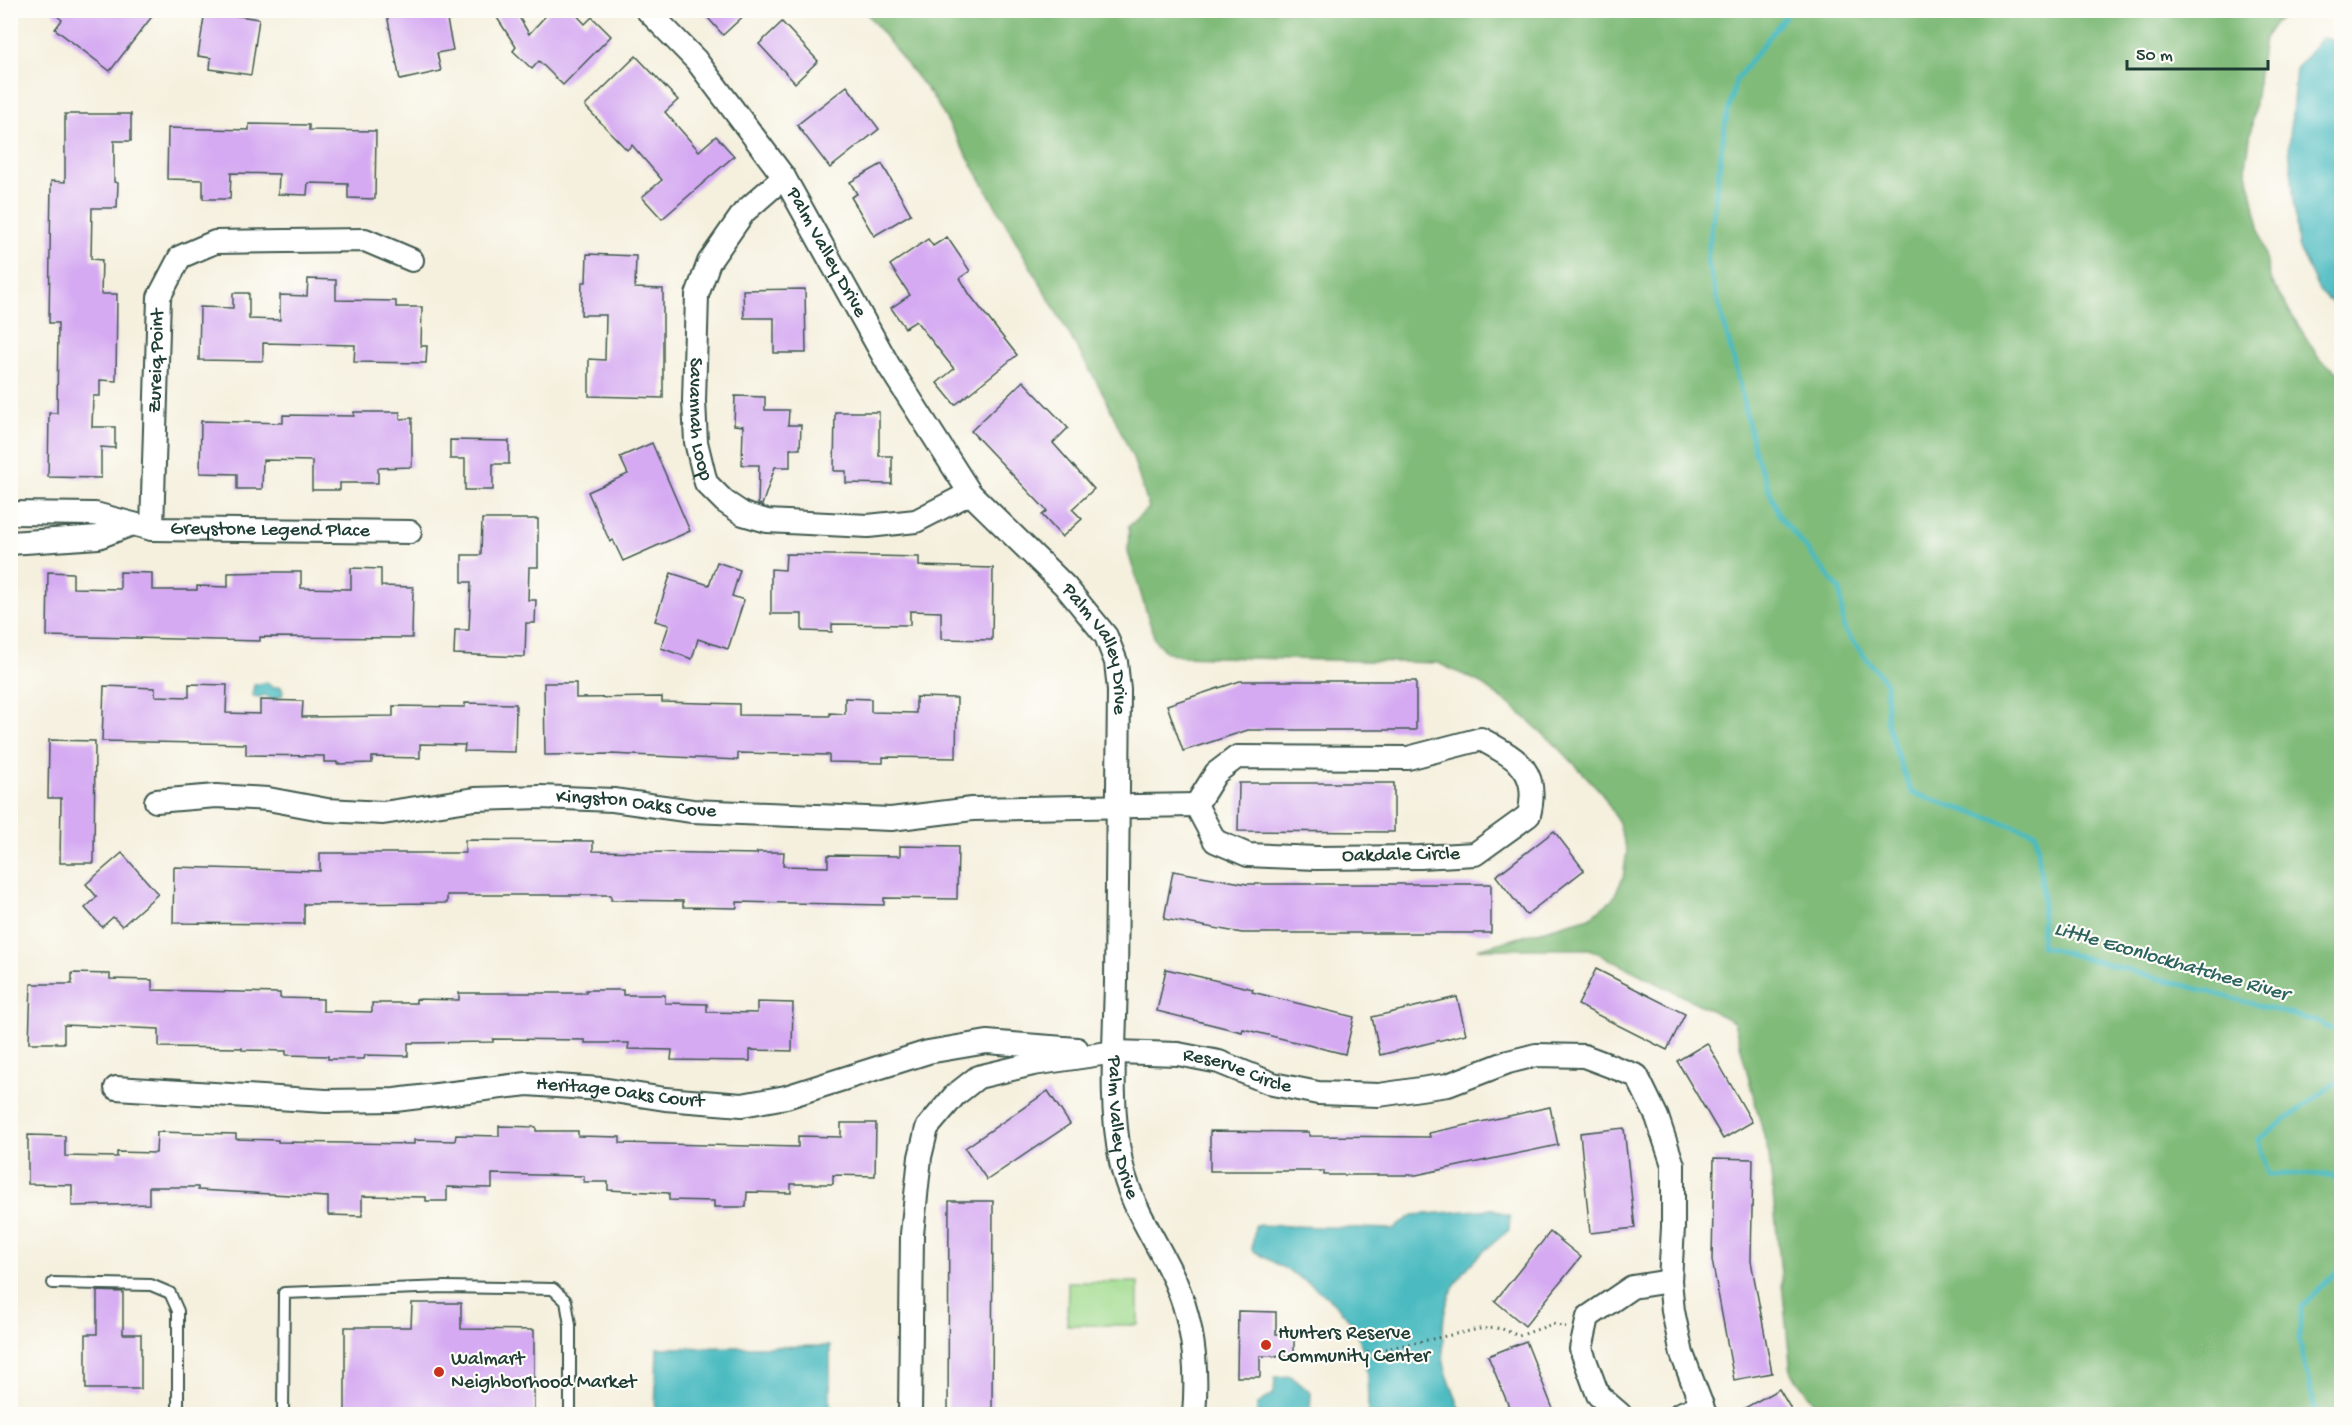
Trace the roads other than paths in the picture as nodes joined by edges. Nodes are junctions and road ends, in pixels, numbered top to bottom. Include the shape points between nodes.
1 (647, 10) edge
2 (784, 177) junction
3 (412, 260) dead end
4 (970, 493) junction
5 (10, 513) edge
6 (62, 513) junction
7 (142, 527) junction
8 (410, 532) dead end
9 (62, 539) junction
10 (10, 543) edge
11 (156, 801) dead end
12 (1196, 805) junction
13 (1118, 808) junction
14 (1114, 1052) junction
15 (116, 1088) dead end
16 (1670, 1281) junction
17 (53, 1283) dead end
18 (1704, 1410) edge
19 (178, 1414) edge
20 (283, 1414) edge
21 (570, 1414) edge
22 (910, 1414) edge
23 (1194, 1414) edge
24 (1620, 1414) edge
25 (1680, 1414) edge

1 - 2 street, Palm Valley Drive via 696,60
2 - 4 street, Palm Valley Drive via 889,366
2 - 4 street, Savannah Loop via 744,212 709,262 697,295 694,401 696,442 706,483 743,514 767,521 868,526 916,521
3 - 7 street, Zureiq Point via 365,240 215,242 180,257 159,297
4 - 13 street, Palm Valley Drive via 1065,586 1106,636 1116,662 1119,690
5 - 6 street, Greystone Legend Place
6 - 7 street, Greystone Legend Place via 95,514
6 - 9 street
7 - 8 street, Greystone Legend Place
7 - 9 street, Greystone Legend Place via 98,537
9 - 10 street, Greystone Legend Place
11 - 13 street, Kingston Oaks Cove via 216,796 258,798 327,810 383,813 475,799 540,797 613,800 692,811 891,819 972,809
12 - 12 street, Oakdale Circle via 1215,841 1248,855 1420,857 1475,854 1529,815 1534,797 1529,776 1515,758 1481,739 1408,758 1237,757 1216,773
12 - 13 street
13 - 14 street, Palm Valley Drive
14 - 15 street, Heritage Oaks Court via 987,1042 928,1052 786,1097 742,1105 527,1084 395,1100 326,1101
14 - 16 street, Reserve Circle via 1178,1054 1219,1062 1273,1084 1318,1093 1379,1095 1448,1085 1536,1055 1584,1056 1637,1076 1657,1116 1673,1165
14 - 22 street, Reserve Circle via 978,1077 927,1128 912,1234
14 - 23 street, Palm Valley Drive via 1121,1163 1131,1195 1175,1281 1189,1321 1196,1377
16 - 18 street, Reserve Circle via 1682,1354
16 - 24 street via 1632,1287 1588,1317 1581,1349 1598,1395
17 - 19 lane via 151,1285 170,1293 178,1311
18 - 25 street, Reserve Circle
20 - 21 lane via 284,1293 445,1287 553,1288 567,1301

